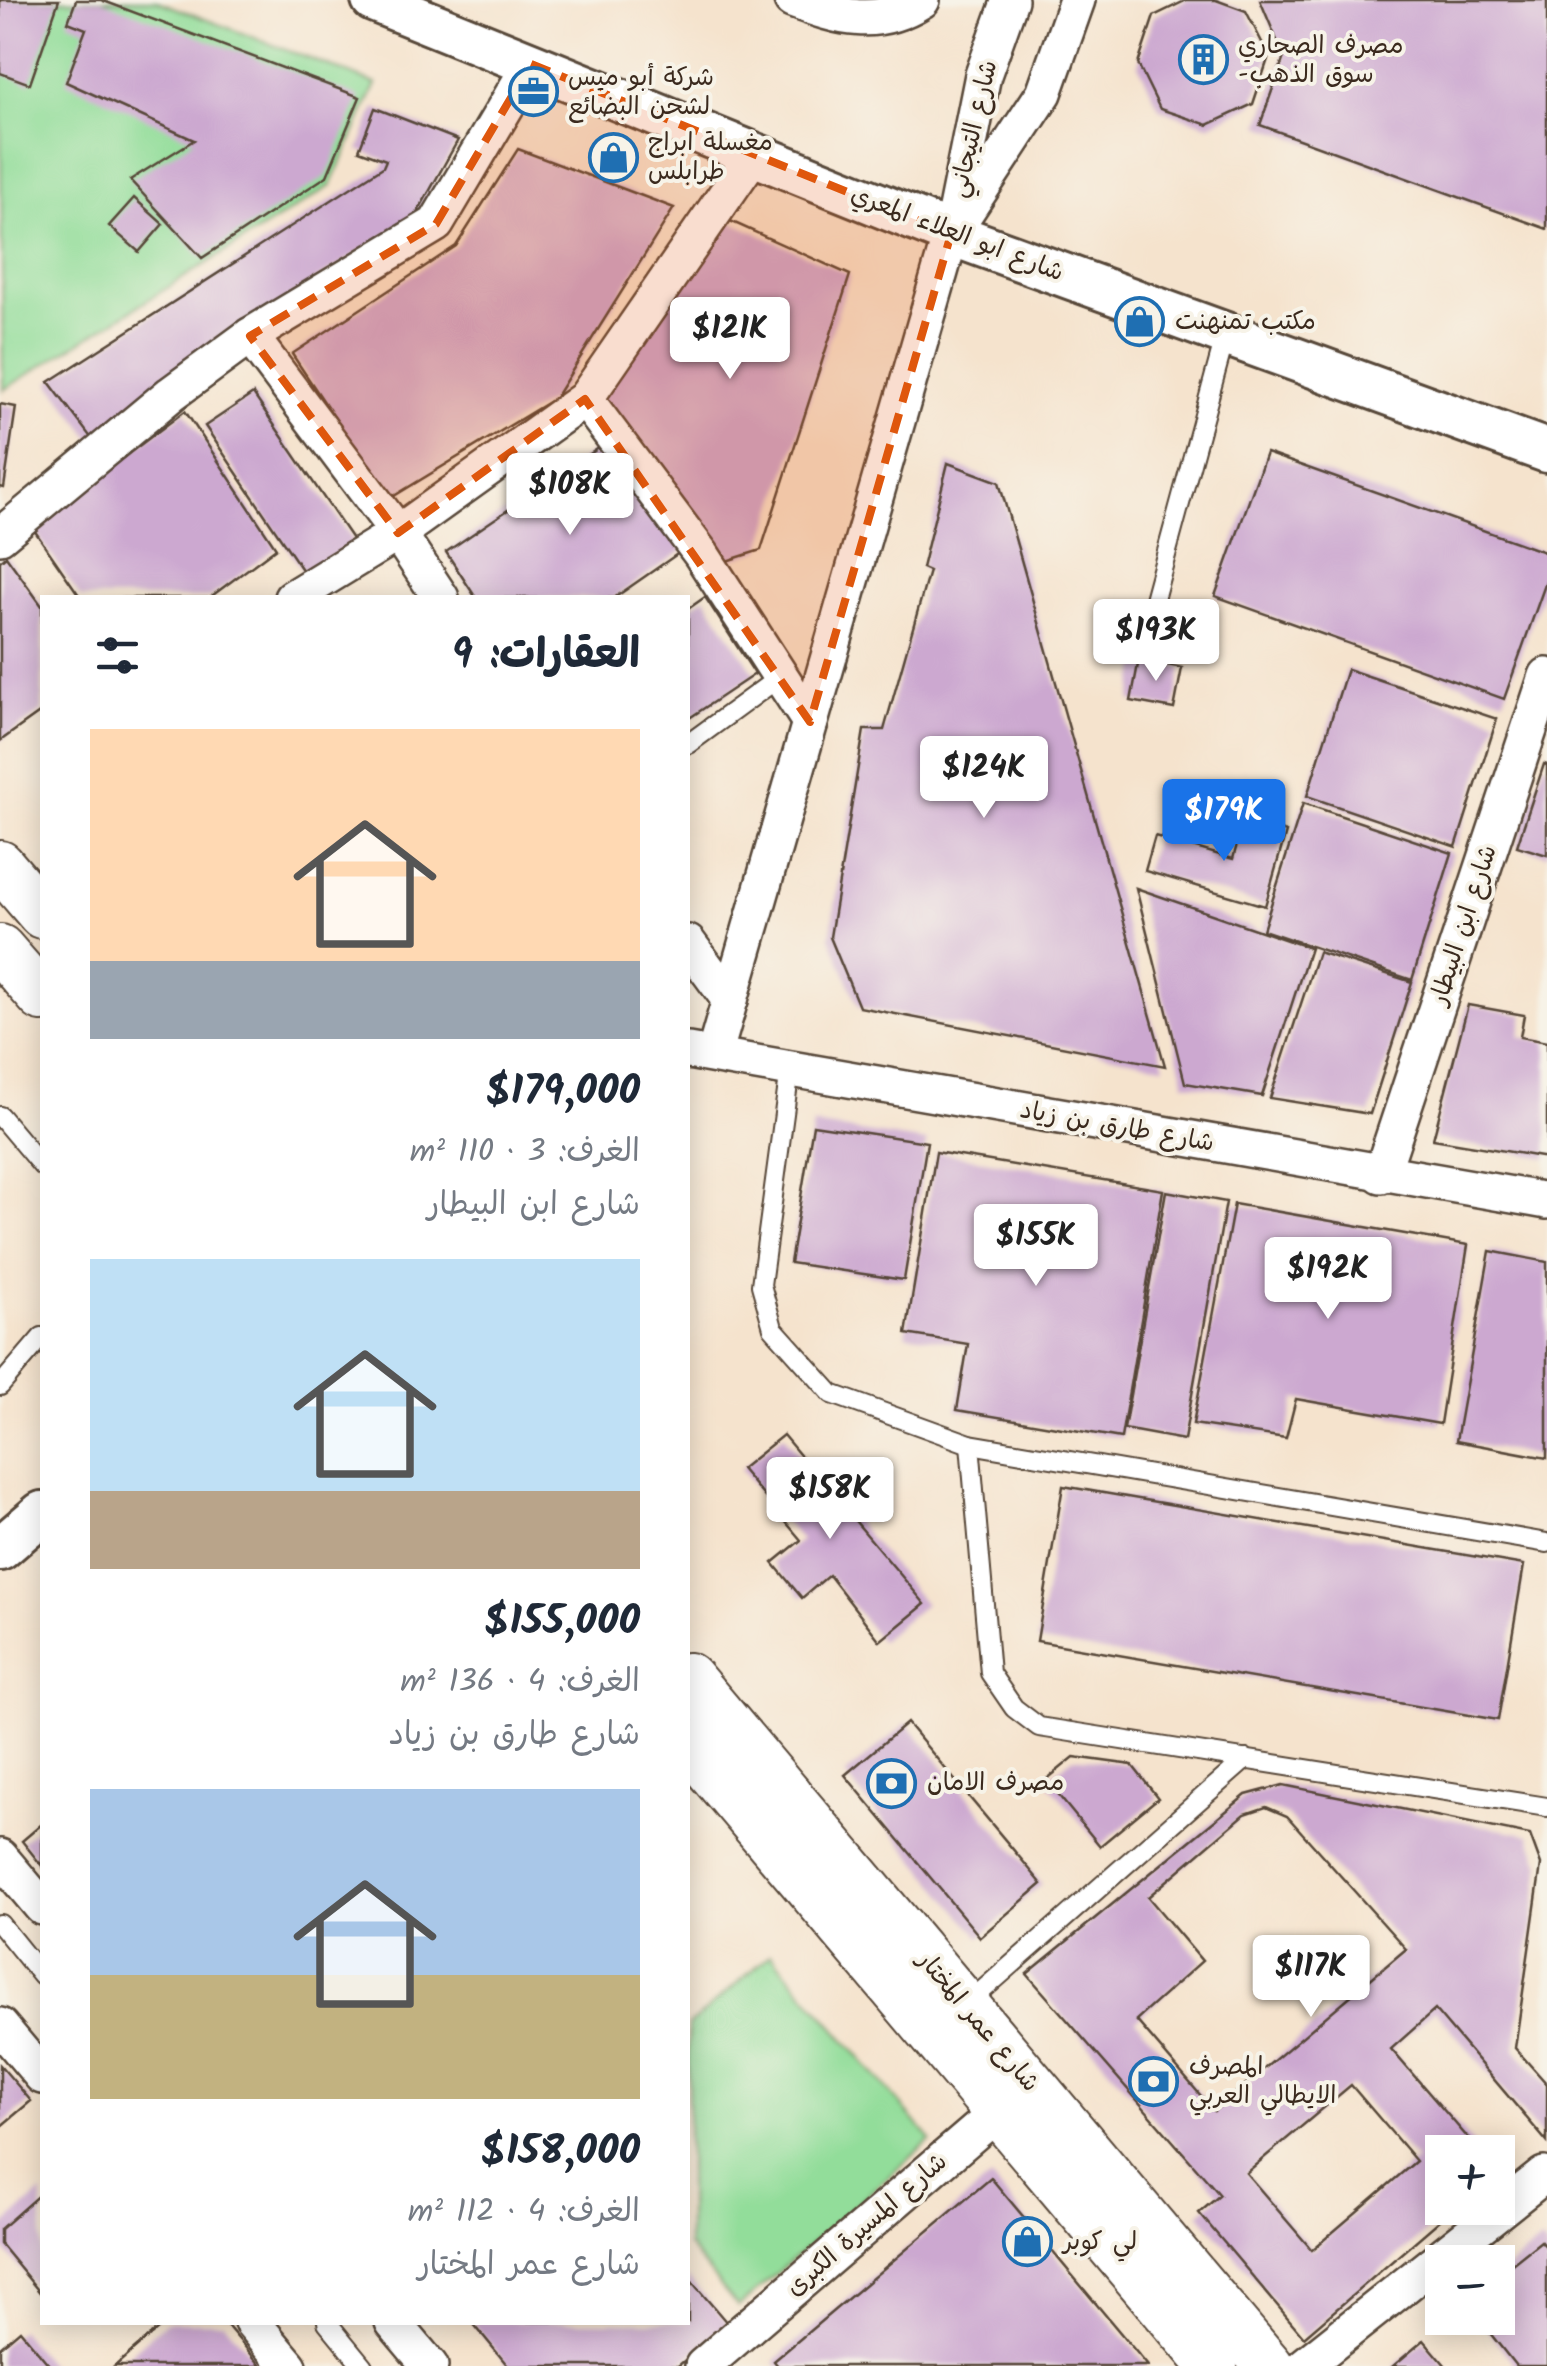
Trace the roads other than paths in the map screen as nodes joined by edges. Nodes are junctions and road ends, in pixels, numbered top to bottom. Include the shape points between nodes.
1 (373, 0) edge
2 (792, 0) edge
3 (922, 0) edge
4 (1010, 0) edge
5 (1077, 0) edge
6 (531, 64) junction
7 (754, 154) junction
8 (951, 234) junction
9 (1226, 333) junction
10 (250, 336) junction
11 (585, 400) junction
12 (1547, 451) edge
13 (398, 533) junction
14 (0, 536) edge
15 (297, 595) edge
16 (439, 595) edge
17 (1153, 603) dead end
18 (780, 676) junction
19 (1547, 676) edge
20 (810, 722) junction
21 (690, 743) edge
22 (0, 865) edge
23 (40, 912) edge
24 (690, 946) edge
25 (0, 949) edge
26 (40, 995) edge
27 (730, 1000) junction
28 (701, 1053) edge
29 (790, 1069) junction
30 (0, 1116) edge
31 (40, 1164) edge
32 (1381, 1175) junction
33 (1547, 1201) edge
34 (40, 1339) edge
35 (0, 1386) edge
36 (970, 1444) junction
37 (40, 1516) edge
38 (1547, 1543) edge
39 (0, 1549) edge
40 (690, 1679) edge
41 (690, 1746) edge
42 (1246, 1760) junction
43 (1547, 1807) edge
44 (0, 1857) edge
45 (40, 1905) edge
46 (0, 1924) edge
47 (40, 1974) edge
48 (964, 2005) junction
49 (0, 2026) edge
50 (40, 2074) edge
51 (1014, 2098) junction
52 (1547, 2179) edge
53 (255, 2325) edge
54 (329, 2325) edge
55 (396, 2325) edge
56 (722, 2360) edge
57 (290, 2366) edge
58 (363, 2366) edge
59 (430, 2366) edge
60 (1213, 2366) edge
61 (1269, 2366) edge
62 (1304, 2366) edge

1 - 6 street, شارع ابو العلاء المعري
2 - 3 street via 844,19 873,20
4 - 8 street, شارع التيجاني via 983,74
5 - 8 street, شارع التيجاني via 1044,92
6 - 7 street, شارع ابو العلاء المعري
6 - 10 street via 436,224
7 - 8 street, شارع ابو العلاء المعري
7 - 11 street
8 - 9 street, شارع ابو العلاء المعري
8 - 20 street
9 - 12 street, شارع ابو العلاء المعري
9 - 17 lane
10 - 13 street
10 - 14 street
11 - 13 street
11 - 18 street via 700,554
13 - 15 street
13 - 16 street
18 - 20 street
18 - 21 lane
19 - 32 street, شارع ابن البيطار
20 - 27 street
22 - 23 main road
24 - 27 street
25 - 26 main road
27 - 28 street
28 - 29 street, شارع طارق بن زياد
29 - 32 street, شارع طارق بن زياد
29 - 36 lane via 761,1286 773,1328 832,1394
30 - 31 lane
32 - 33 street, شارع طارق بن زياد
34 - 35 lane
36 - 38 lane
36 - 42 lane via 990,1673 1014,1708 1039,1727
37 - 39 street
40 - 48 main road, شارع عمر المختار
41 - 51 main road, شارع عمر المختار
42 - 43 lane
42 - 48 lane
44 - 45 street
46 - 47 lane
48 - 51 main road, شارع عمر المختار
49 - 50 street
51 - 56 street, شارع المسيرة الكبرى
51 - 60 main road, شارع عمر المختار
51 - 61 main road, شارع عمر المختار
52 - 62 street
53 - 57 street
54 - 58 lane
55 - 59 street

